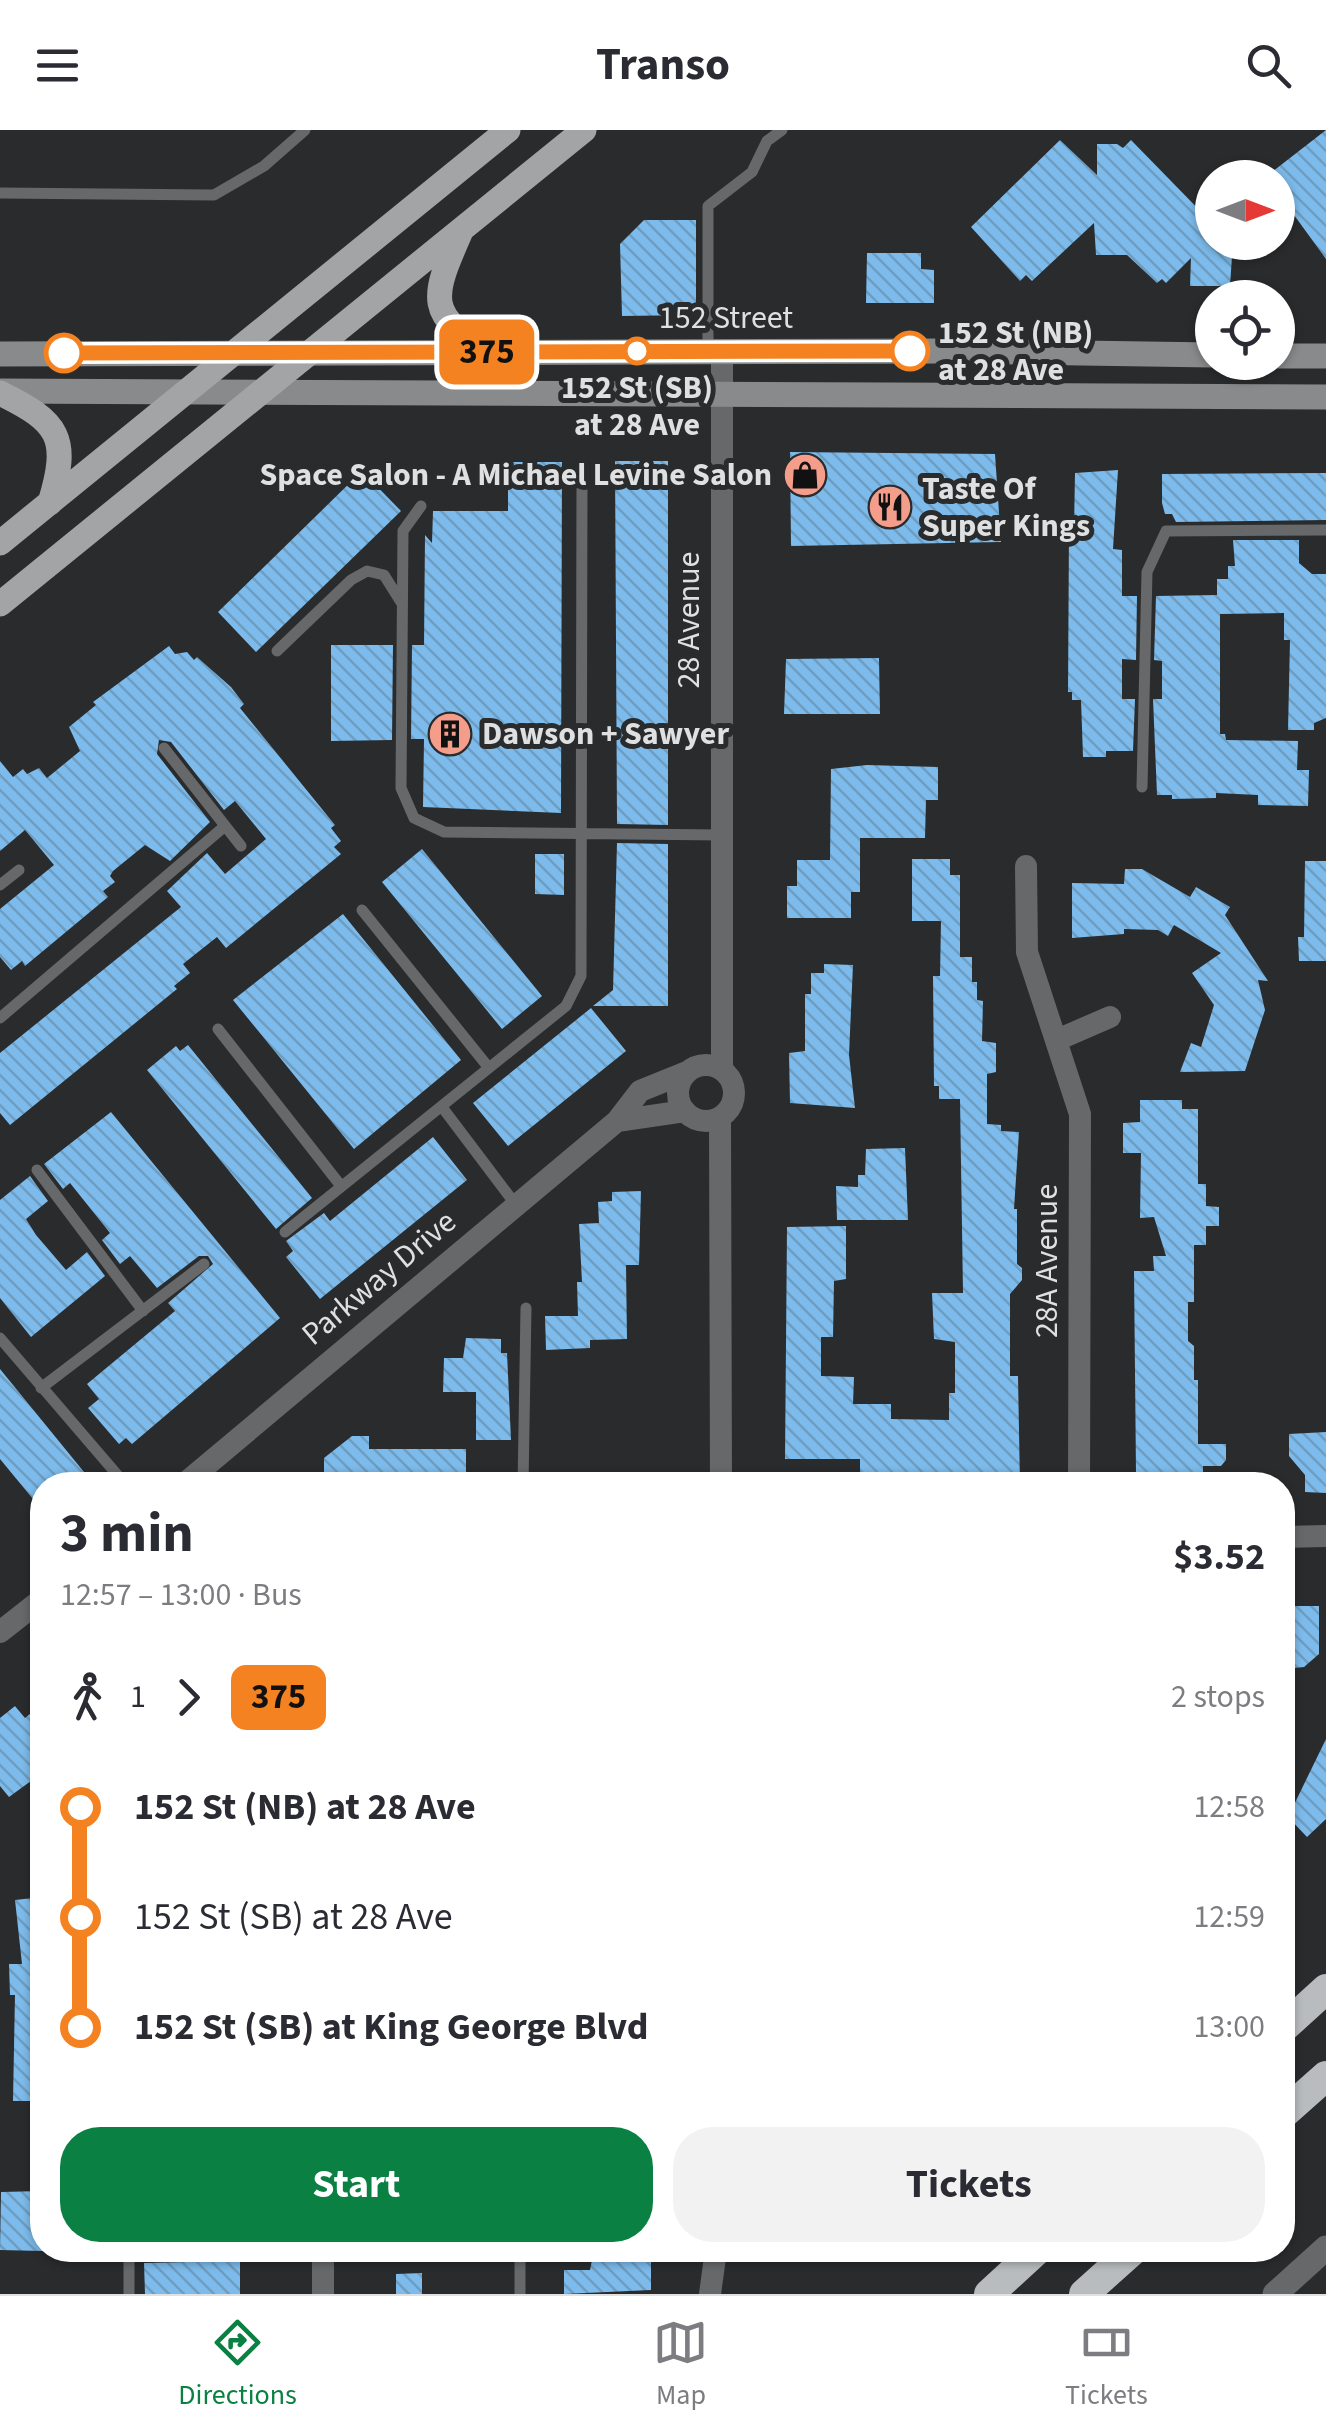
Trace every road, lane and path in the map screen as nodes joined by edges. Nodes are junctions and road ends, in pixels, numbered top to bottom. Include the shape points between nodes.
1 (305, 130) edge
2 (508, 130) edge
3 (584, 130) edge
4 (782, 130) edge
5 (0, 193) edge
6 (462, 228) junction
7 (314, 351) junction
8 (715, 351) junction
9 (234, 352) junction
10 (495, 352) junction
11 (0, 354) edge
12 (1195, 355) edge
13 (1295, 356) edge
14 (1326, 356) edge
15 (0, 392) edge
16 (186, 392) junction
17 (264, 392) junction
18 (722, 392) junction
19 (1326, 397) edge
20 (582, 472) dead end
21 (50, 502) junction
22 (420, 506) dead end
23 (1326, 530) edge
24 (0, 543) edge
25 (402, 602) junction
26 (0, 604) edge
27 (276, 651) dead end
28 (164, 748) dead end
29 (1142, 786) dead end
30 (225, 826) junction
31 (583, 832) junction
32 (722, 835) junction
33 (242, 846) dead end
34 (1026, 866) dead end
35 (19, 870) dead end
36 (0, 885) edge
37 (362, 910) dead end
38 (2, 1011) edge
39 (1110, 1017) dead end
40 (218, 1029) dead end
41 (1057, 1040) junction
42 (490, 1068) junction
43 (722, 1069) junction
44 (687, 1072) junction
45 (442, 1107) junction
46 (685, 1112) junction
47 (720, 1118) junction
48 (617, 1121) junction
49 (37, 1170) dead end
50 (341, 1186) junction
51 (516, 1205) junction
52 (285, 1232) dead end
53 (204, 1264) dead end
54 (526, 1308) dead end
55 (142, 1311) junction
56 (0, 1338) edge
57 (42, 1388) junction
58 (115, 1472) edge
59 (198, 1472) edge
60 (523, 1472) edge
61 (720, 1472) edge
62 (1078, 1472) edge
63 (1326, 1536) edge
64 (1295, 1537) edge
65 (30, 1608) edge
66 (0, 1632) edge
67 (1326, 1989) edge
68 (1295, 2016) edge
69 (1326, 2076) edge
70 (1295, 2103) edge
71 (1326, 2248) edge
72 (129, 2262) edge
73 (323, 2262) edge
74 (520, 2262) edge
75 (714, 2262) edge
76 (1025, 2262) edge
77 (1120, 2262) edge
78 (129, 2294) edge
79 (323, 2294) edge
80 (520, 2294) edge
81 (710, 2294) edge
82 (989, 2294) edge
83 (1084, 2294) edge
84 (1274, 2294) edge

1 - 5 lane via 264,166 214,195
2 - 9 main road
3 - 6 main road
4 - 8 lane via 767,141 752,172 708,206
6 - 7 main road
6 - 10 main road via 438,284 439,306 461,336
7 - 9 main road, 152 Street
7 - 10 main road, 152 Street
7 - 17 main road
8 - 10 main road, 152 Street
8 - 12 main road, 152 Street
8 - 18 street, 28 Avenue
9 - 11 main road, 152 Street
9 - 16 main road
13 - 14 main road
15 - 16 main road
15 - 21 main road via 42,413 54,429 60,470
16 - 17 main road
16 - 21 main road
17 - 18 main road
17 - 26 main road
18 - 19 main road
18 - 32 street, 28 Avenue
20 - 31 lane
21 - 24 main road
22 - 25 lane via 403,532
23 - 29 lane via 1166,530 1146,572
25 - 27 lane via 384,575 367,571
25 - 31 lane via 402,788 414,818 444,832
28 - 30 lane
30 - 33 lane
30 - 38 lane
31 - 32 lane
31 - 42 lane via 580,976 566,1006
32 - 43 street, 28 Avenue
34 - 41 street, 28A Avenue via 1027,952
35 - 36 lane
37 - 42 lane
39 - 41 street
40 - 50 lane
41 - 62 street, 28A Avenue via 1080,1114
42 - 45 lane
43 - 44 street via 704,1064
43 - 47 street via 734,1094
44 - 46 street via 678,1087
44 - 48 street, Parkway Drive via 640,1091
45 - 50 lane
45 - 51 lane
46 - 47 street via 701,1121
46 - 48 street
47 - 61 street
48 - 51 street, Parkway Drive
49 - 55 lane
50 - 52 lane
51 - 59 street, Parkway Drive
53 - 55 lane
54 - 60 lane
55 - 57 lane
56 - 57 lane
57 - 58 lane
63 - 64 street
65 - 66 street
67 - 68 highway
69 - 70 highway
71 - 84 street
72 - 78 lane
73 - 79 street
74 - 80 lane
75 - 81 street
76 - 82 highway
77 - 83 highway

